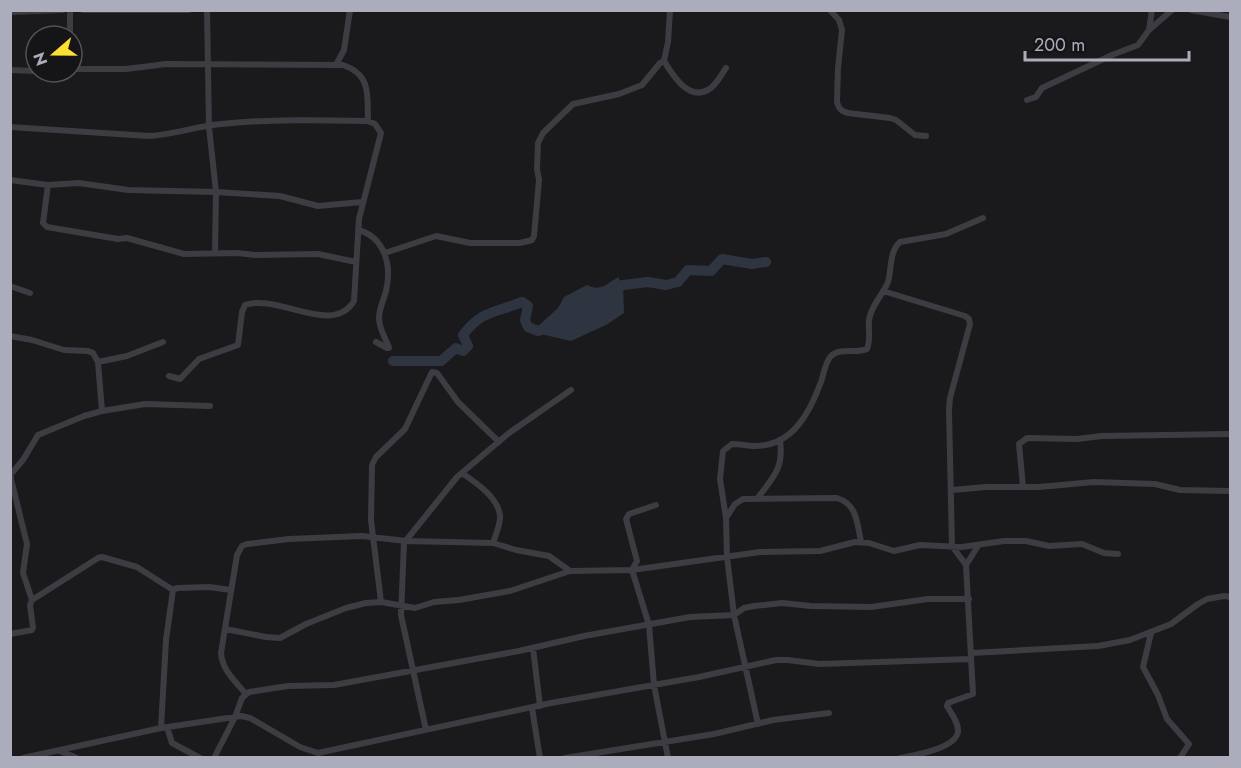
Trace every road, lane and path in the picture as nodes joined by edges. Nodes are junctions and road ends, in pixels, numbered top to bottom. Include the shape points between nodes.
1 (63, 10) edge
2 (83, 10) edge
3 (189, 10) edge
4 (207, 10) edge
5 (350, 10) edge
6 (670, 10) edge
7 (830, 10) edge
8 (1152, 10) edge
9 (1172, 10) edge
10 (1191, 10) edge
11 (10, 12) edge
12 (1223, 14) edge
13 (1230, 17) edge
14 (1149, 30) junction
15 (664, 61) junction
16 (336, 64) junction
17 (208, 66) junction
18 (726, 68) dead end
19 (84, 69) edge
20 (1027, 100) dead end
21 (368, 121) junction
22 (10, 127) edge
23 (208, 127) junction
24 (926, 136) dead end
25 (10, 180) edge
26 (48, 185) junction
27 (216, 192) junction
28 (362, 202) junction
29 (983, 218) dead end
30 (358, 230) junction
31 (215, 253) junction
32 (385, 253) junction
33 (356, 262) junction
34 (10, 286) edge
35 (883, 291) junction
36 (30, 293) dead end
37 (10, 336) edge
38 (163, 342) dead end
39 (376, 342) dead end
40 (98, 362) junction
41 (169, 376) dead end
42 (571, 390) dead end
43 (210, 406) dead end
44 (102, 411) junction
45 (1230, 434) edge
46 (780, 440) junction
47 (499, 442) junction
48 (462, 473) junction
49 (1230, 483) edge
50 (1023, 487) junction
51 (952, 490) junction
52 (1227, 491) edge
53 (757, 499) junction
54 (656, 506) dead end
55 (726, 518) junction
56 (373, 538) junction
57 (406, 541) junction
58 (861, 541) junction
59 (494, 543) junction
60 (952, 546) junction
61 (978, 546) junction
62 (1118, 554) dead end
63 (727, 557) junction
64 (966, 565) junction
65 (633, 570) junction
66 (570, 571) junction
67 (173, 590) junction
68 (231, 590) junction
69 (1230, 597) edge
70 (969, 599) junction
71 (32, 600) junction
72 (381, 602) junction
73 (400, 606) junction
74 (734, 615) junction
75 (649, 625) junction
76 (225, 629) junction
77 (1152, 633) junction
78 (10, 634) edge
79 (533, 648) junction
80 (971, 656) junction
81 (747, 666) junction
82 (412, 671) junction
83 (654, 685) junction
84 (246, 694) junction
85 (536, 707) junction
86 (829, 713) dead end
87 (235, 717) junction
88 (758, 724) junction
89 (164, 728) junction
90 (426, 730) junction
91 (664, 741) junction
92 (60, 750) junction
93 (318, 755) edge
94 (922, 756) edge
95 (23, 758) edge
96 (77, 758) edge
97 (200, 758) edge
98 (214, 758) edge
99 (540, 758) edge
100 (565, 758) edge
101 (668, 758) edge
102 (900, 758) edge
103 (1180, 758) edge

1 - 11 street
2 - 3 street
4 - 17 street
5 - 16 street via 344,50
6 - 15 street
7 - 24 street via 842,30 838,108 848,113 890,118 915,135
8 - 14 street
9 - 14 street
10 - 12 street
12 - 13 street
14 - 20 street via 1134,47 1042,88 1036,97
15 - 18 street via 674,78 699,93 708,90
15 - 32 street via 642,85 573,104 543,133 538,143 539,180 532,240 470,243 436,236
16 - 17 street
16 - 21 street via 361,75 366,85
17 - 19 street via 166,64
17 - 23 street
21 - 23 street via 258,122
21 - 28 street via 381,132
22 - 23 street via 158,135
23 - 27 street
25 - 26 street
26 - 27 street via 80,183 128,190
26 - 31 street via 43,223 47,227 135,239 184,254
27 - 28 street via 280,196 318,206
27 - 31 street
28 - 30 street
29 - 35 street via 946,234 900,242 895,247
30 - 32 street via 374,236
30 - 33 street
31 - 33 street via 318,254
32 - 39 street via 387,288 379,319 389,348
33 - 41 street via 354,301 349,309 323,316 263,302 245,305 238,345 199,358 180,379
34 - 36 street
35 - 46 street via 872,309 867,348 839,352 829,358 804,419
35 - 51 street via 969,319 948,411
37 - 40 street via 64,350 88,351
38 - 40 street
40 - 44 street
42 - 47 street
43 - 44 street via 145,404
44 - 71 street via 38,435 11,474 27,544 23,573
45 - 50 street via 1027,438 1018,444
46 - 53 street via 780,466
46 - 55 street via 756,446 732,444 723,451 720,478
47 - 48 street
47 - 56 street via 432,372 405,429 375,457 372,465
48 - 57 street
48 - 59 street via 486,491 497,506 500,522
49 - 52 street
50 - 51 street
50 - 52 street via 1094,482
51 - 60 street
53 - 55 street via 738,501
53 - 58 street via 846,501 856,517
54 - 65 street via 626,516 638,561
55 - 63 street
56 - 57 street
56 - 68 street via 322,537 247,544 237,555
56 - 72 street
57 - 59 street
57 - 73 street
58 - 60 street via 894,551 920,545
58 - 63 street via 820,550
59 - 66 street via 549,556
60 - 61 street
60 - 64 street
61 - 62 street via 1004,541 1049,546 1082,544
61 - 64 street
63 - 65 street
63 - 74 street
64 - 70 street
65 - 66 street
65 - 75 street
66 - 73 street via 510,591 415,608
67 - 68 street
67 - 71 street via 137,567 102,557
67 - 89 street via 166,640
68 - 76 street
69 - 77 street via 1207,599
70 - 74 street via 928,599 871,607 782,603 744,608
70 - 80 street
71 - 78 street via 32,630
72 - 73 street
72 - 76 street via 346,608 280,638
73 - 82 street
74 - 75 street via 690,617
74 - 81 street
75 - 79 street
75 - 83 street
76 - 84 street via 222,660
77 - 80 street via 1098,646
77 - 103 street via 1143,666 1167,720 1189,744
79 - 82 street
79 - 85 street
80 - 81 street via 819,664 788,660
80 - 94 street via 973,694 947,706 957,735
81 - 83 street
81 - 88 street
82 - 84 street via 334,686 288,686
82 - 90 street
83 - 85 street
83 - 91 street
84 - 87 street
85 - 90 street
85 - 99 street
86 - 88 street
87 - 89 street
87 - 93 street via 250,718
87 - 98 street
88 - 91 street
89 - 92 street
89 - 97 street via 171,743
90 - 93 street
91 - 100 street
91 - 101 street
92 - 95 street
92 - 96 street
94 - 102 street

